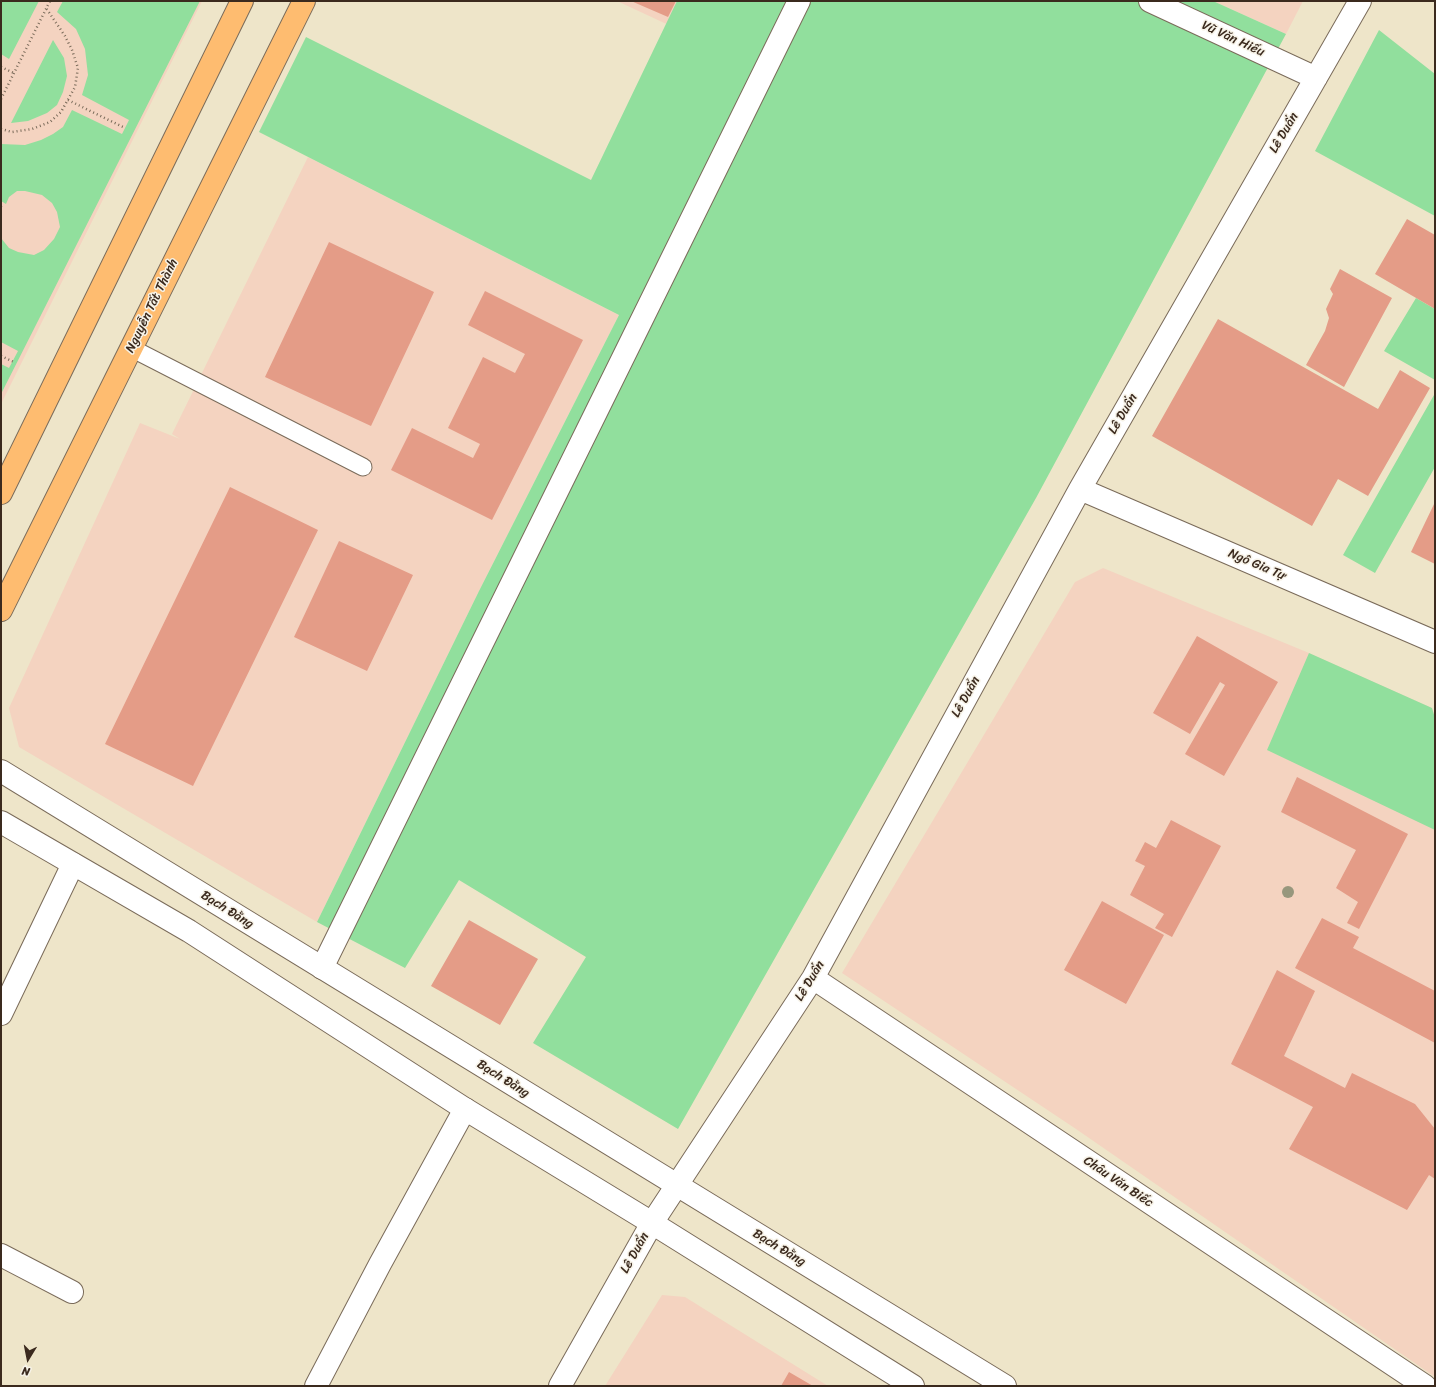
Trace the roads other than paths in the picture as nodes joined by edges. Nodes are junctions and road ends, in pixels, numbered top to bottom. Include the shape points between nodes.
1 (242, 1) edge
2 (304, 1) edge
3 (799, 1) edge
4 (1150, 1) edge
5 (1360, 1) edge
6 (1316, 78) junction
7 (131, 348) junction
8 (363, 467) dead end
9 (1080, 489) junction
10 (1, 493) edge
11 (1, 610) edge
12 (1435, 642) edge
13 (1, 771) edge
14 (1, 822) edge
15 (73, 864) junction
16 (322, 968) junction
17 (813, 978) junction
18 (1, 1014) edge
19 (465, 1109) junction
20 (676, 1185) junction
21 (652, 1223) junction
22 (1, 1255) edge
23 (72, 1292) dead end
24 (316, 1386) edge
25 (560, 1386) edge
26 (913, 1386) edge
27 (1005, 1386) edge
28 (1425, 1386) edge

1 - 10 main road
2 - 7 main road, Nguyễn Tất Thành
3 - 16 street
4 - 6 street, Vũ Văn Hiếu
5 - 6 street, Lê Duẩn
6 - 9 street, Lê Duẩn
7 - 8 lane
7 - 11 main road, Nguyễn Tất Thành
9 - 12 street, Ngô Gia Tự
9 - 17 street, Lê Duẩn
13 - 16 street, Bạch Đằng
14 - 15 street
15 - 18 street
15 - 19 street via 188,931
16 - 20 street, Bạch Đằng
17 - 20 street, Lê Duẩn
17 - 28 street, Châu Văn Biếc
19 - 21 street
19 - 24 street
20 - 21 street, Lê Duẩn
20 - 27 street, Bạch Đằng
21 - 25 street, Lê Duẩn
21 - 26 street
22 - 23 street

